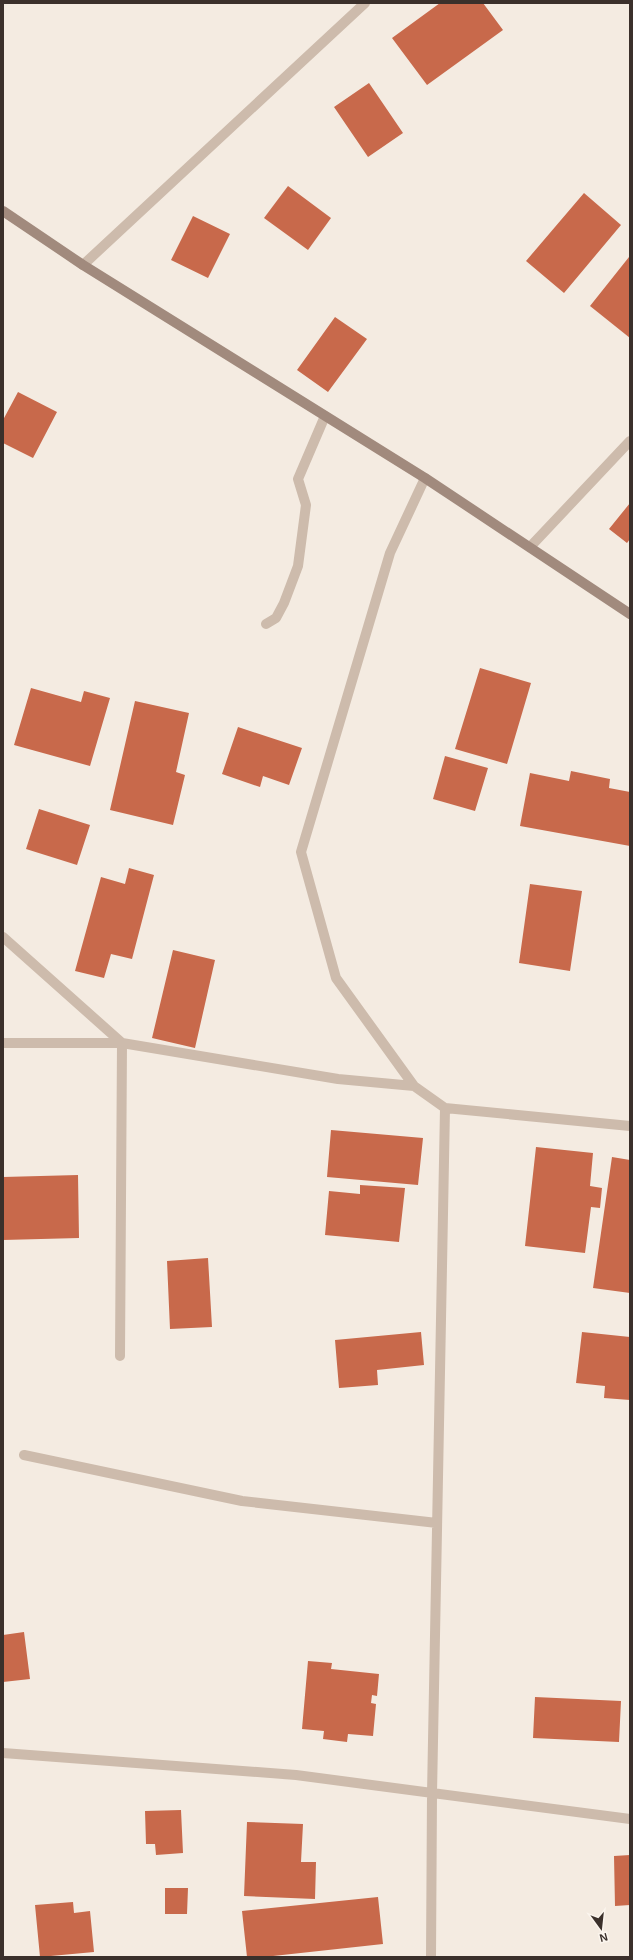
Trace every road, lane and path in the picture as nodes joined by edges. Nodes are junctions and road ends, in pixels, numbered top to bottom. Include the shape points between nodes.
1 (365, 3) edge
2 (3, 212) edge
3 (83, 265) junction
4 (325, 416) junction
5 (630, 441) edge
6 (425, 478) junction
7 (530, 547) junction
8 (630, 614) edge
9 (266, 624) dead end
10 (3, 936) edge
11 (3, 1042) edge
12 (122, 1043) junction
13 (414, 1086) junction
14 (445, 1108) junction
15 (630, 1126) edge
16 (120, 1356) dead end
17 (24, 1455) dead end
18 (437, 1523) junction
19 (3, 1753) edge
20 (432, 1794) junction
21 (630, 1819) edge
22 (431, 1957) edge

1 - 3 street
2 - 3 main road
3 - 4 main road
4 - 6 main road
4 - 9 street via 298,479 306,505 298,566 276,618
5 - 7 street
6 - 7 main road
6 - 13 street via 390,553 301,852 336,978
7 - 8 main road
10 - 12 street
11 - 12 street
12 - 13 street via 338,1079
12 - 16 street
13 - 14 street
14 - 15 street
14 - 18 street
17 - 18 street via 242,1501
18 - 20 street
19 - 20 street via 296,1775
20 - 21 street
20 - 22 street

